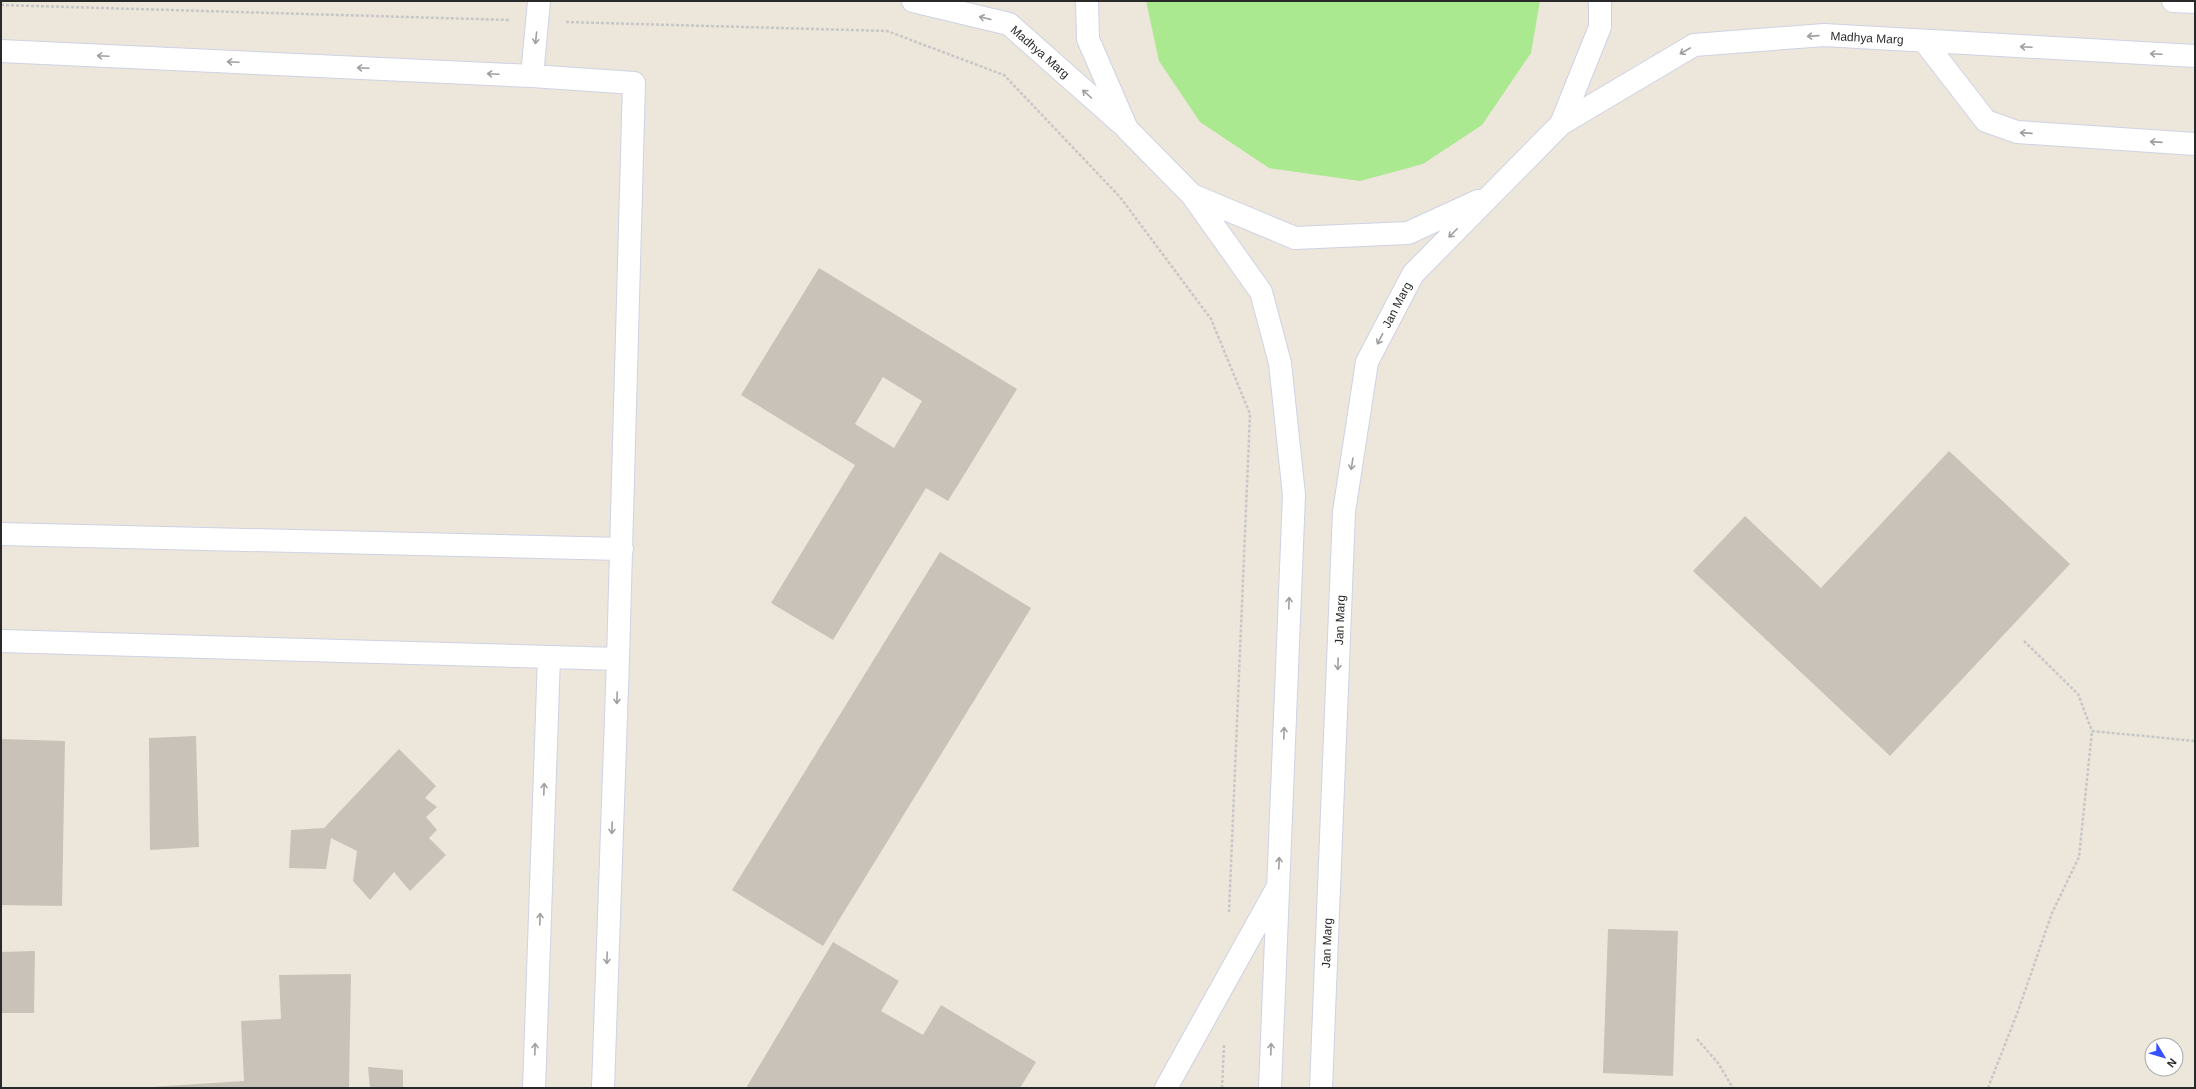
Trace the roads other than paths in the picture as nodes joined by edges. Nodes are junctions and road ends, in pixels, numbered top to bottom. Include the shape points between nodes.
1 (913, 1) edge
2 (1087, 1) edge
3 (1600, 1) edge
4 (2173, 1) edge
5 (2195, 2) edge
6 (538, 11) edge
7 (1924, 41) junction
8 (1, 51) edge
9 (2195, 56) edge
10 (532, 76) junction
11 (1560, 124) junction
12 (1127, 129) junction
13 (2195, 144) edge
14 (1192, 195) junction
15 (1490, 196) junction
16 (1, 534) edge
17 (622, 549) junction
18 (1, 641) edge
19 (549, 658) junction
20 (618, 660) junction
21 (1278, 886) junction
22 (534, 1088) edge
23 (603, 1088) edge
24 (1166, 1088) edge
25 (1270, 1088) edge
26 (1321, 1088) edge

12 -> 1 street, Madhya Marg via 1009,24
2 - 12 street via 1088,39
3 - 11 street via 1600,27
4 - 5 street
6 -> 10 street
9 -> 7 street, Madhya Marg
7 -> 11 street, Madhya Marg via 1824,35 1694,45
13 -> 7 street via 2017,132 1986,121
10 -> 8 street
10 - 17 street via 634,83
11 - 15 street, Jan Marg
12 - 14 street, Madhya Marg
14 - 15 street via 1295,238 1408,233
21 -> 14 street via 1294,495 1280,363 1261,292
15 -> 26 street, Jan Marg via 1413,274 1367,362 1344,512
16 - 17 street
17 - 20 street
18 - 19 street
19 - 20 street
22 -> 19 street
20 -> 23 street
21 - 24 street
25 -> 21 street

